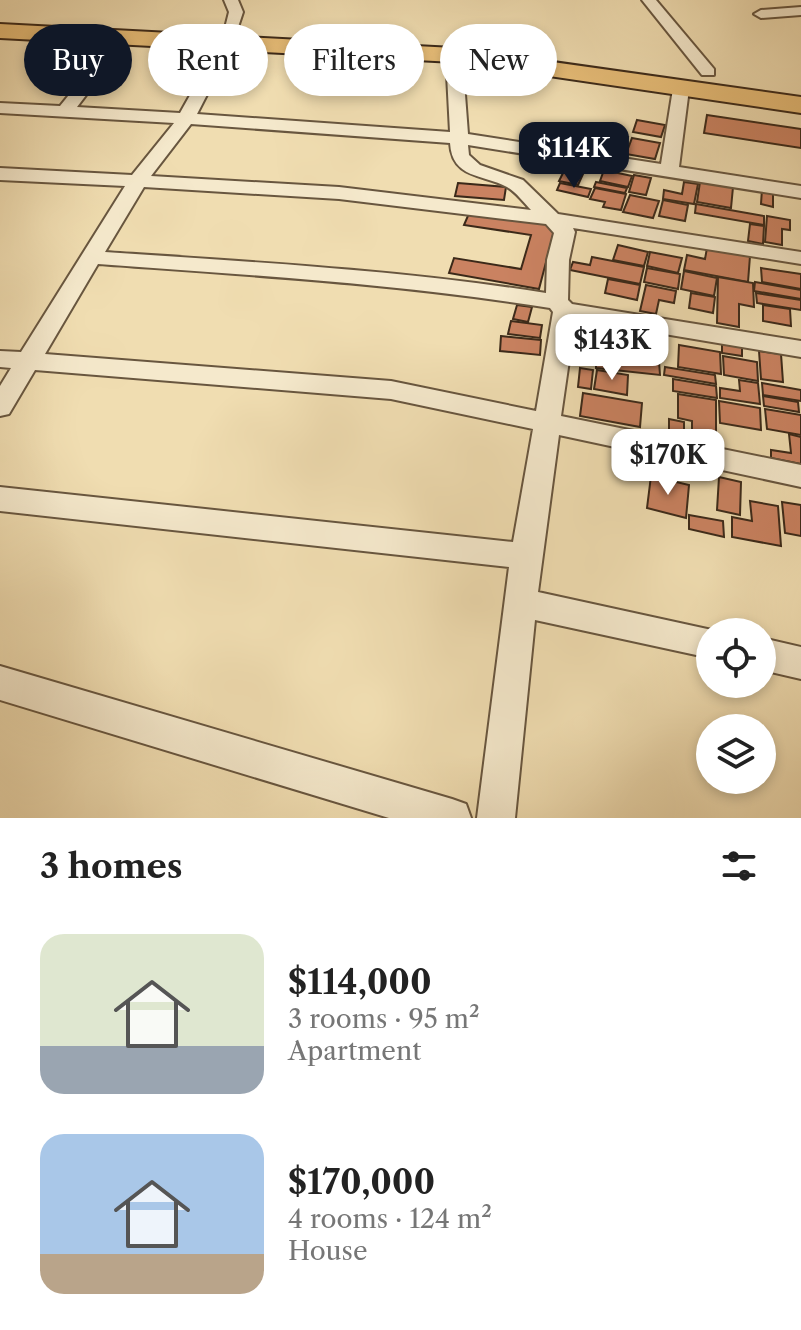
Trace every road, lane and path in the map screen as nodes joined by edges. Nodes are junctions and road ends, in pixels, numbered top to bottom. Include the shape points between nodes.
1 (649, 0) edge
2 (801, 11) edge
3 (232, 13) edge
4 (761, 14) dead end
5 (1, 19) edge
6 (37, 24) edge
7 (132, 34) edge
8 (440, 52) edge
9 (557, 70) edge
10 (708, 72) junction
11 (801, 84) edge
12 (681, 89) junction
13 (77, 96) edge
14 (455, 96) edge
15 (801, 105) edge
16 (0, 108) edge
17 (64, 113) junction
18 (185, 120) junction
19 (456, 138) junction
20 (669, 171) junction
21 (3, 178) edge
22 (139, 179) junction
23 (801, 192) edge
24 (552, 217) junction
25 (90, 257) junction
26 (801, 258) edge
27 (561, 306) junction
28 (801, 349) edge
29 (0, 359) edge
30 (26, 361) junction
31 (0, 407) edge
32 (545, 422) junction
33 (801, 476) edge
34 (0, 499) edge
35 (526, 556) junction
36 (520, 603) junction
37 (696, 640) edge
38 (776, 657) edge
39 (801, 663) edge
40 (0, 683) edge
41 (452, 818) edge
42 (496, 818) edge

1 - 10 street
2 - 4 street
3 - 5 highway
3 - 7 highway
3 - 8 highway
3 - 10 highway
3 - 18 street
5 - 6 highway
9 - 12 highway
10 - 11 highway
12 - 15 highway
12 - 20 street
13 - 17 street
14 - 19 street
16 - 17 street
17 - 18 street
18 - 19 street
18 - 22 street
19 - 20 street
19 - 24 street via 460,156 473,169 516,184
20 - 23 street
21 - 22 street
22 - 24 street via 337,193
22 - 25 street
24 - 26 street
24 - 27 street via 565,232 558,260
25 - 27 street via 463,287
25 - 30 street
27 - 28 street
27 - 32 street
29 - 30 street
30 - 31 street
30 - 32 street via 391,390
32 - 33 street
32 - 35 street
34 - 35 street
35 - 36 street
36 - 37 street
36 - 42 street
38 - 39 street
40 - 41 street

